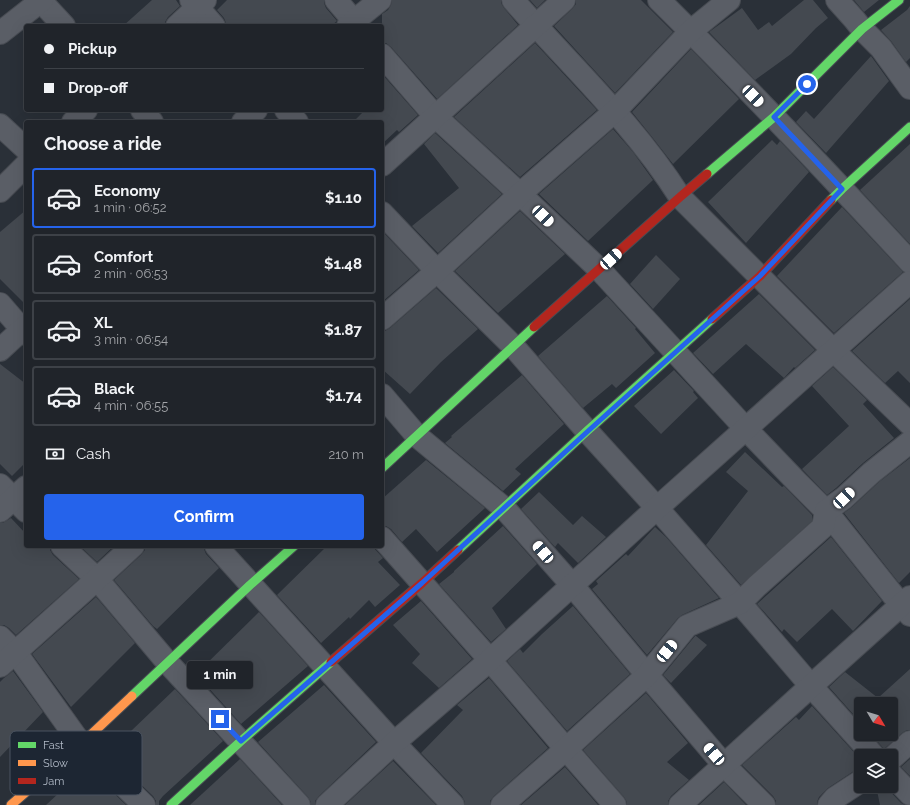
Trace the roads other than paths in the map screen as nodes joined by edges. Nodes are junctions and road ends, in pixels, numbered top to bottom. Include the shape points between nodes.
1 (41, 0) edge
2 (336, 0) edge
3 (380, 0) edge
4 (513, 0) edge
5 (564, 0) edge
6 (659, 0) edge
7 (729, 0) edge
8 (837, 0) edge
9 (899, 0) edge
10 (198, 2) edge
11 (62, 24) edge
12 (179, 24) edge
13 (213, 24) edge
14 (353, 24) edge
15 (536, 26) junction
16 (862, 29) junction
17 (691, 31) junction
18 (0, 33) edge
19 (384, 57) edge
20 (910, 88) edge
21 (615, 111) junction
22 (84, 112) edge
23 (144, 112) edge
24 (254, 112) edge
25 (288, 112) edge
26 (435, 116) junction
27 (774, 117) junction
28 (75, 120) edge
29 (150, 120) edge
30 (245, 120) edge
31 (295, 120) edge
32 (0, 125) edge
33 (910, 127) edge
34 (24, 147) edge
35 (384, 163) edge
36 (24, 168) edge
37 (842, 189) junction
38 (0, 191) edge
39 (520, 194) junction
40 (680, 197) junction
41 (384, 215) edge
42 (910, 262) edge
43 (599, 269) junction
44 (437, 271) junction
45 (760, 276) junction
46 (910, 282) edge
47 (0, 304) edge
48 (384, 317) edge
49 (24, 329) edge
50 (24, 331) edge
51 (513, 346) junction
52 (0, 350) edge
53 (834, 350) junction
54 (676, 352) junction
55 (384, 397) edge
56 (910, 424) edge
57 (746, 429) junction
58 (587, 432) junction
59 (417, 436) junction
60 (910, 442) edge
61 (384, 466) edge
62 (504, 508) junction
63 (656, 508) junction
64 (826, 511) junction
65 (384, 540) edge
66 (64, 548) edge
67 (131, 548) edge
68 (218, 548) edge
69 (292, 548) edge
70 (97, 580) junction
71 (422, 583) junction
72 (250, 585) junction
73 (572, 585) junction
74 (740, 603) junction
75 (907, 606) edge
76 (0, 637) edge
77 (8, 660) edge
78 (490, 660) junction
79 (167, 662) junction
80 (326, 668) junction
81 (647, 675) junction
82 (811, 686) junction
83 (70, 731) edge
84 (95, 731) edge
85 (241, 741) junction
86 (910, 742) edge
87 (394, 744) junction
88 (566, 749) junction
89 (868, 749) edge
90 (898, 753) edge
91 (724, 765) junction
92 (898, 781) edge
93 (854, 786) edge
94 (910, 794) edge
95 (23, 795) edge
96 (134, 795) edge
97 (12, 805) edge
98 (144, 805) edge
99 (171, 805) edge
100 (299, 805) edge
101 (327, 805) edge
102 (453, 805) edge
103 (502, 805) edge
104 (615, 805) edge
105 (680, 805) edge
106 (764, 805) edge
107 (829, 805) edge

1 - 11 street
1 - 18 street
2 - 14 street
3 - 14 street
4 - 15 street
5 - 15 street
6 - 17 street
7 - 17 street
8 - 16 street
9 - 16 street
10 - 12 street
10 - 13 street
15 - 21 street
15 - 26 street
16 - 20 street via 881,48
16 - 27 street
17 - 21 street
17 - 27 street
19 - 26 street
21 - 39 street
21 - 40 street via 667,176
22 - 28 street
23 - 29 street
24 - 30 street
25 - 31 street
26 - 35 street
26 - 39 street
27 - 37 street
27 - 40 street
32 - 34 street
33 - 37 street
36 - 38 street
37 - 42 street
37 - 45 street
39 - 43 street
39 - 44 street
40 - 43 street
40 - 45 street
41 - 44 street
43 - 51 street
43 - 54 street
44 - 48 street
44 - 51 street
45 - 53 street
45 - 54 street
46 - 53 street
47 - 49 street
50 - 52 street
51 - 58 street
51 - 59 street
53 - 56 street
53 - 57 street
54 - 57 street
54 - 58 street
55 - 59 street
57 - 63 street
57 - 64 street
58 - 62 street
58 - 63 street
59 - 61 street
59 - 62 street
60 - 64 street
62 - 71 street
62 - 73 street
63 - 73 street
63 - 74 street
64 - 74 street via 823,527
64 - 75 street
65 - 71 street
66 - 70 street
67 - 70 street
68 - 72 street
69 - 72 street
70 - 77 street
70 - 79 street
71 - 78 street
71 - 80 street
72 - 79 street
72 - 80 street
73 - 78 street
73 - 81 street
74 - 81 street via 687,626
74 - 82 street
75 - 82 street
76 - 77 street
77 - 83 street
78 - 87 street
78 - 88 street
79 - 84 street
79 - 85 street
80 - 85 street
80 - 87 street
81 - 88 street
81 - 91 street
82 - 89 street
82 - 91 street
85 - 99 street
85 - 100 street
86 - 90 street
87 - 101 street
87 - 102 street
88 - 103 street
88 - 104 street
91 - 105 street
91 - 106 street
92 - 94 street
93 - 107 street
95 - 97 street
96 - 98 street

